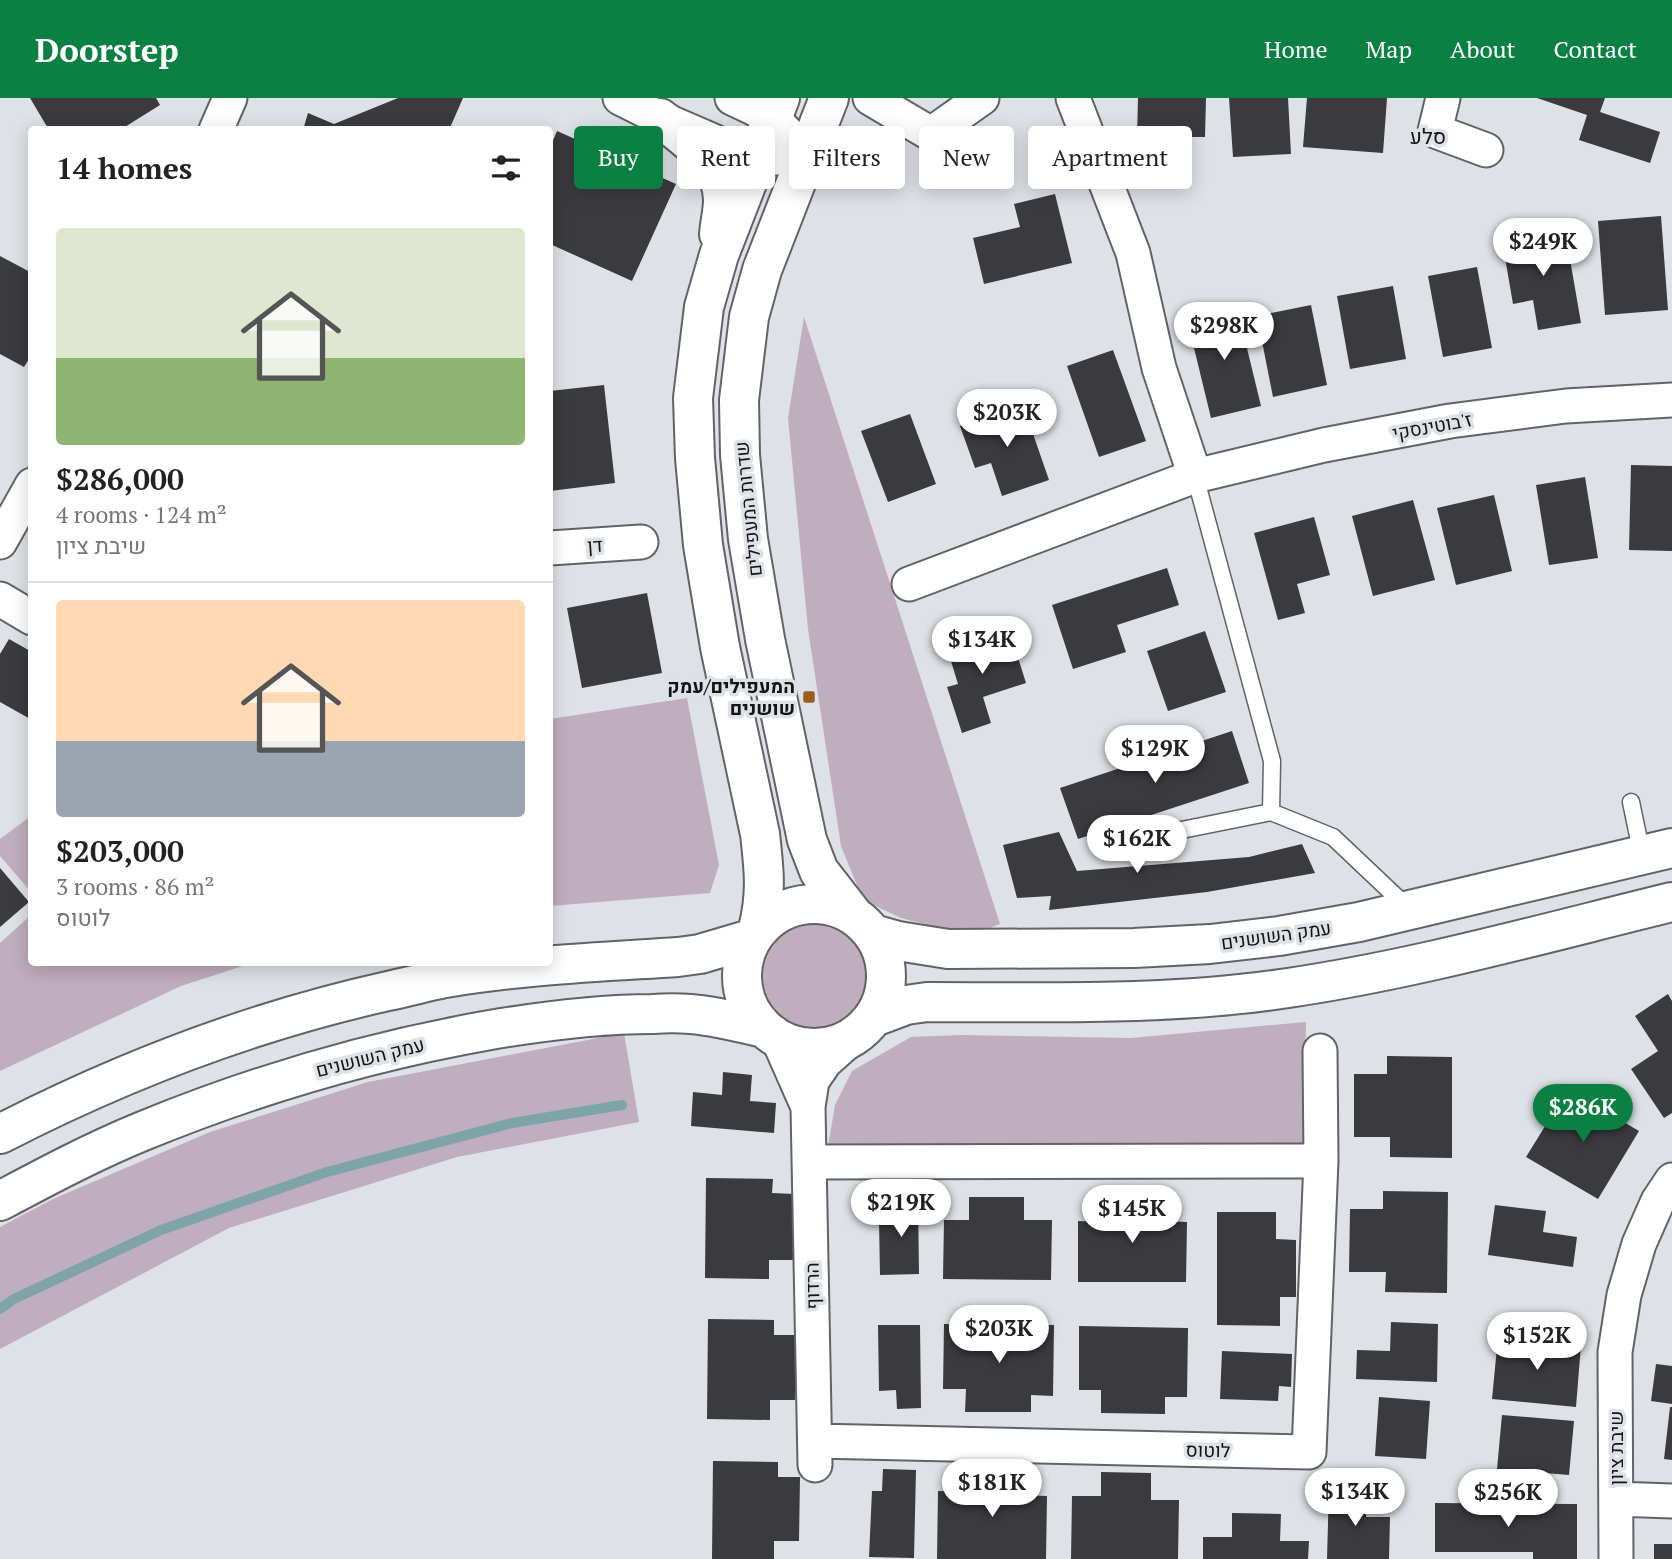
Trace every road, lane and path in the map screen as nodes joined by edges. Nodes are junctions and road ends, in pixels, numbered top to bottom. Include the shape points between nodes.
1 (230, 98) edge
2 (620, 98) edge
3 (732, 98) edge
4 (829, 98) edge
5 (870, 98) edge
6 (982, 98) edge
7 (1073, 98) edge
8 (1443, 98) edge
9 (776, 108) edge
10 (660, 118) junction
11 (218, 126) edge
12 (678, 126) edge
13 (769, 126) edge
14 (818, 126) edge
15 (789, 128) edge
16 (1486, 150) dead end
17 (745, 189) edge
18 (794, 189) edge
19 (716, 267) junction
20 (1672, 400) edge
21 (1195, 476) junction
22 (28, 492) edge
23 (0, 542) edge
24 (641, 542) dead end
25 (553, 548) edge
26 (909, 584) dead end
27 (0, 599) edge
28 (28, 616) edge
29 (1631, 802) dead end
30 (1271, 812) junction
31 (1102, 846) dead end
32 (1657, 852) edge
33 (1672, 902) edge
34 (1410, 911) junction
35 (864, 925) junction
36 (755, 934) junction
37 (552, 966) edge
38 (553, 966) edge
39 (863, 1027) junction
40 (771, 1033) junction
41 (1320, 1051) dead end
42 (808, 1107) junction
43 (0, 1134) edge
44 (1321, 1161) junction
45 (809, 1162) junction
46 (1672, 1180) edge
47 (0, 1200) edge
48 (815, 1453) joint
49 (1616, 1499) junction
50 (1672, 1501) edge
51 (1616, 1559) edge

1 - 11 street
2 - 10 street
3 - 9 street
4 - 14 street, שדרות המעפילים
5 - 6 street via 932,134
7 - 21 street via 1133,253 1158,368
8 - 16 street via 1435,131
9 - 13 street
9 - 15 street
10 - 12 street
10 - 19 street via 697,147 719,177 723,198
17 - 19 street
18 - 35 street, שדרות המעפילים via 749,317 738,400 740,455 765,639 807,840 819,871
19 - 36 street via 704,307 697,361 695,458 720,648 760,834 764,905
20 - 21 street, ז'בוטינסקי via 1566,406 1450,421
21 - 26 street, ז'בוטינסקי
21 - 30 lane via 1272,761
22 - 23 street
24 - 25 street, דן
27 - 28 street
29 - 32 lane
30 - 31 lane
30 - 34 lane via 1333,836
32 - 34 street, עמק השושנים
33 - 39 street via 1370,974 1287,988 1136,1001 926,1002 906,1005
34 - 35 street, עמק השושנים via 1279,936 1134,948 948,949 909,944
35 - 36 street via 835,907 804,904 774,915
35 - 39 street via 883,953 886,975 883,997
36 - 38 street via 700,954
36 - 40 street via 742,962 742,986 755,1019
37 - 43 street via 444,978 276,1020 118,1078
39 - 40 street via 835,1045 816,1048 796,1046
39 - 42 street, הרדוף via 818,1072
40 - 42 street, הרדוף
40 - 47 street, עמק השושנים via 688,1013 544,1021 456,1036 360,1057 217,1102 60,1169
41 - 44 street, לוטוס
42 - 45 street, הרדוף
44 - 45 street
44 - 48 street, לוטוס via 1310,1452
45 - 48 street, הרדוף
46 - 49 street, שיבת ציון via 1639,1244 1624,1295 1615,1352
49 - 50 street
49 - 51 street, שיבת ציון

